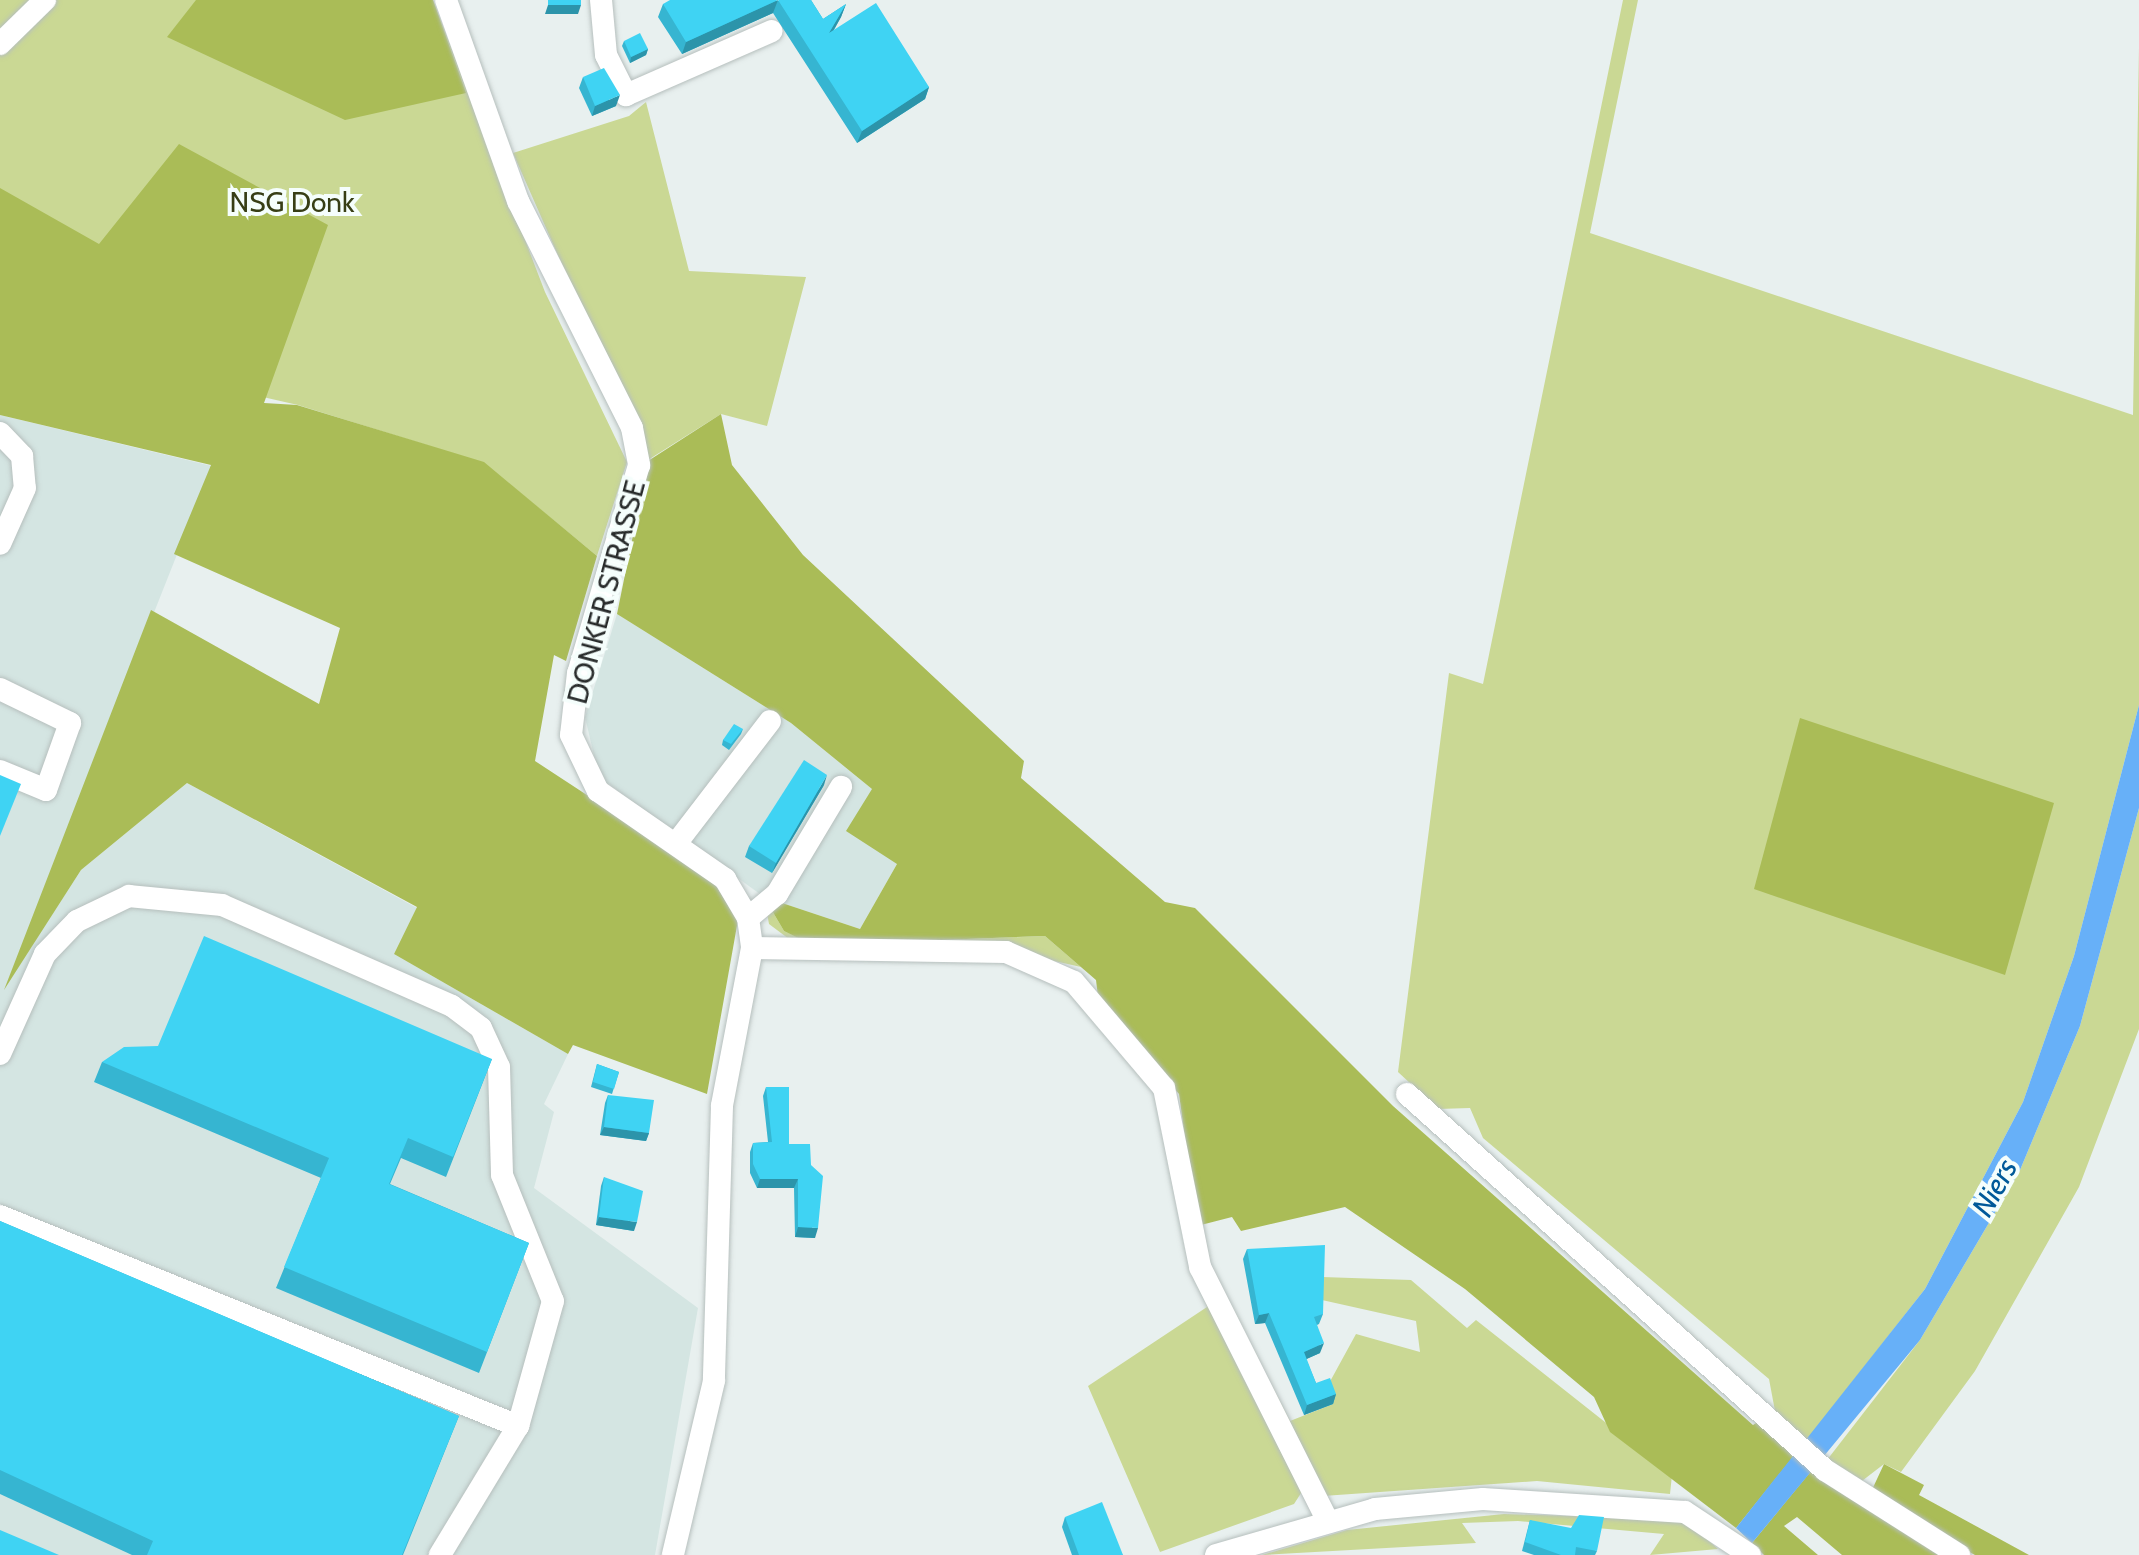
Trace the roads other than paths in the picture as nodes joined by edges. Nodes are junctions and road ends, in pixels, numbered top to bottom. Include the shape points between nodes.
1 (45, 0) edge
2 (446, 0) edge
3 (600, 0) edge
4 (772, 31) dead end
5 (0, 44) edge
6 (0, 434) edge
7 (0, 544) edge
8 (0, 689) edge
9 (770, 721) dead end
10 (0, 771) edge
11 (841, 787) dead end
12 (678, 842) junction
13 (748, 918) junction
14 (752, 948) junction
15 (0, 1054) edge
16 (1407, 1094) dead end
17 (0, 1216) edge
18 (518, 1426) junction
19 (1327, 1520) junction
20 (440, 1555) edge
21 (673, 1555) edge
22 (1216, 1555) edge
23 (1750, 1555) edge
24 (1960, 1555) edge

1 - 5 street
2 - 12 street, DONKER STRASSE via 518,201 632,428 638,465 578,672 571,735 598,791
3 - 4 street via 606,56 626,95
6 - 7 street via 22,456 25,488
8 - 10 street via 70,723 46,790
9 - 12 street
11 - 13 street via 777,894
12 - 13 street, DONKER STRASSE via 724,879
13 - 14 street, DONKER STRASSE
14 - 19 street via 1006,952 1074,982 1164,1088 1200,1267
14 - 21 street, DONKER STRASSE via 722,1106 714,1381
15 - 18 street via 45,954 77,921 128,896 222,904 452,1006 481,1028 499,1067 502,1175 554,1301
16 - 24 street via 1791,1442
17 - 18 street
18 - 20 street
19 - 22 street
19 - 23 street via 1483,1499 1596,1502 1708,1522

